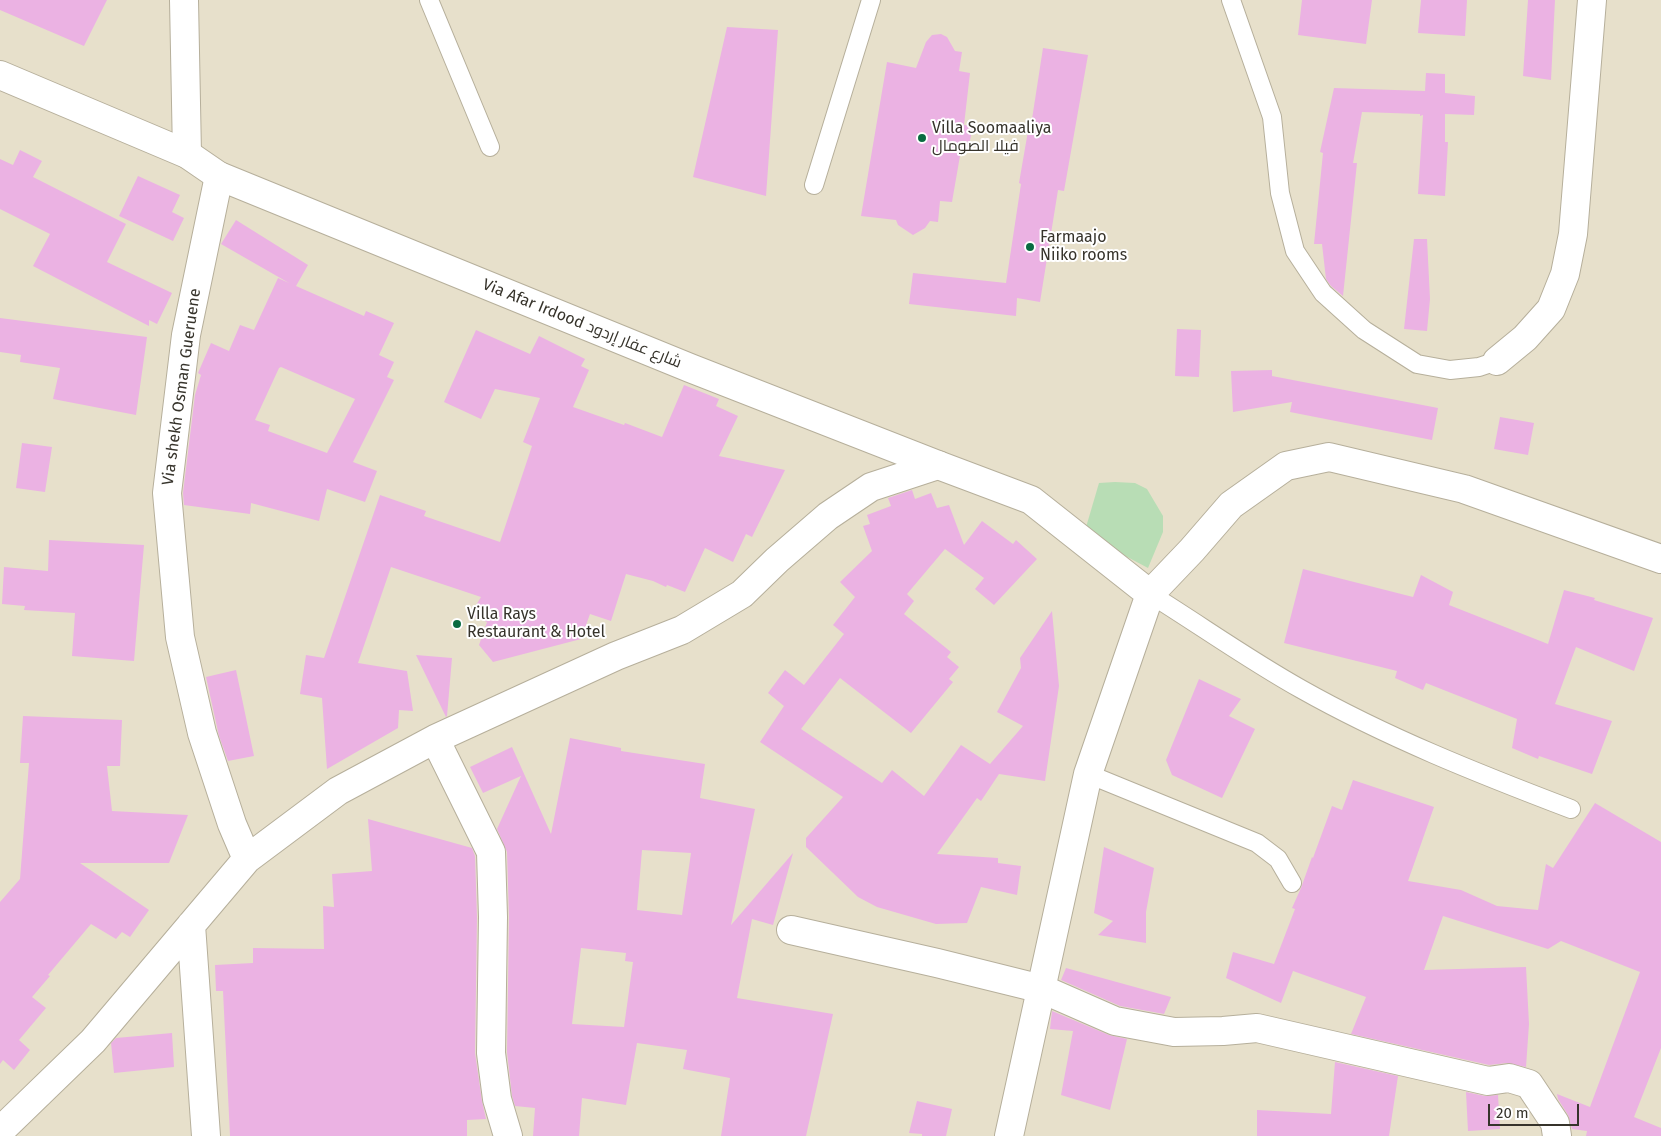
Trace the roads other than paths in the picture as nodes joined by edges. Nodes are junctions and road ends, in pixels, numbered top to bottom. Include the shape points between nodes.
1 (184, 0) edge
2 (429, 0) edge
3 (871, 0) edge
4 (1231, 0) edge
5 (1592, 0) edge
6 (0, 75) edge
7 (490, 147) dead end
8 (187, 154) junction
9 (219, 176) junction
10 (814, 185) dead end
11 (1496, 360) joint
12 (938, 466) junction
13 (1661, 559) edge
14 (1150, 594) junction
15 (435, 739) junction
16 (1088, 774) junction
17 (1571, 809) dead end
18 (248, 859) junction
19 (1292, 883) dead end
20 (191, 925) junction
21 (791, 930) dead end
22 (1042, 990) junction
23 (0, 1131) edge
24 (206, 1136) edge
25 (508, 1136) edge
26 (1009, 1136) edge
27 (1557, 1136) edge

1 - 8 street
2 - 7 lane
3 - 10 lane
4 - 11 lane via 1272,117 1280,193 1295,251 1323,293 1364,330 1417,364 1450,370 1479,367
5 - 11 street via 1573,234 1565,274 1551,309 1525,338
6 - 8 street, Via Afar Irdood شارع عفار إردود
8 - 9 street, Via Afar Irdood شارع عفار إردود
9 - 12 street, Via Afar Irdood شارع عفار إردود
9 - 18 street, Via shekh Osman Gueruene via 186,335 167,493 180,637 202,733 232,824
12 - 14 street, Via Afar Irdood شارع عفار إردود via 1031,500
12 - 15 street via 871,487 828,516 742,594 682,630 616,656
13 - 14 street via 1464,489 1329,457 1286,466 1231,505
14 - 16 street
14 - 17 lane via 1309,693 1387,733
15 - 18 street via 338,791
15 - 25 street via 491,852 491,1054 497,1100
16 - 19 lane via 1257,843 1278,859
16 - 22 street
18 - 20 street
20 - 23 street via 93,1041
20 - 24 street
21 - 22 street
22 - 26 street
22 - 27 street via 1116,1021 1174,1032 1257,1028 1488,1081 1509,1078 1530,1084 1554,1123

